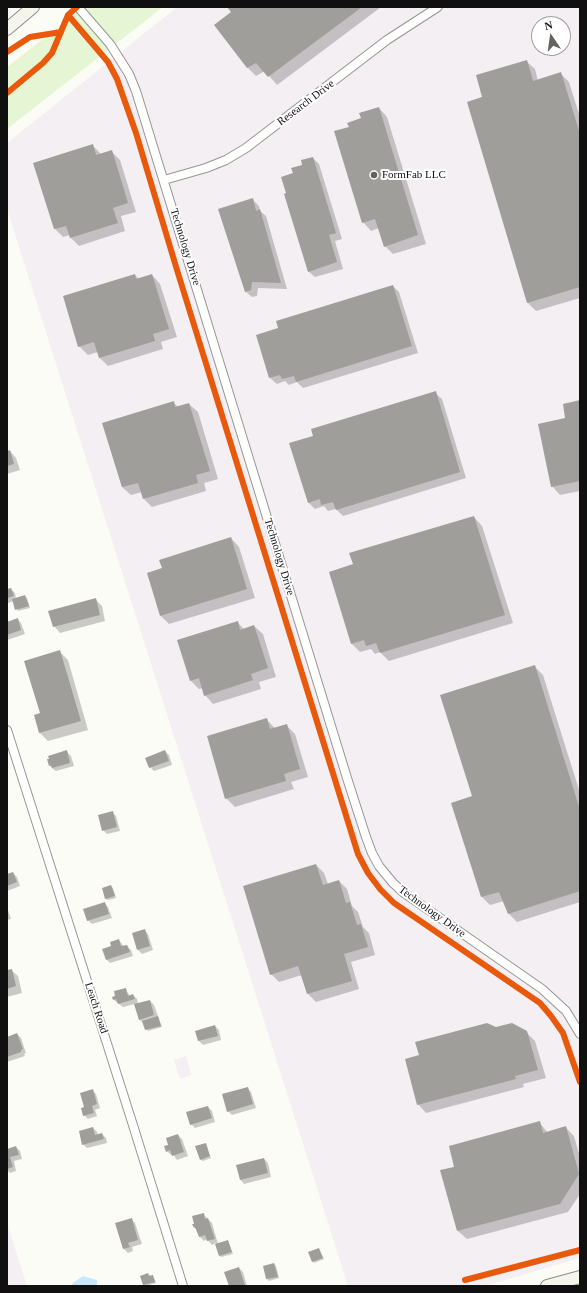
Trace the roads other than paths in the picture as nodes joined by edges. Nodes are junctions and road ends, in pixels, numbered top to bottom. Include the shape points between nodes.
1 (33, 7) edge
2 (78, 7) edge
3 (438, 7) edge
4 (7, 29) edge
5 (164, 180) junction
6 (7, 730) edge
7 (580, 1034) edge
8 (580, 1277) edge
9 (183, 1286) edge
10 (547, 1286) edge

1 - 4 main road
2 - 5 street, Technology Drive via 110,44 129,74
3 - 5 street, Research Drive via 387,40 246,148 206,168
5 - 7 street, Technology Drive via 372,853 379,866 404,893 542,989 566,1011
6 - 9 street, Leach Road
8 - 10 main road

